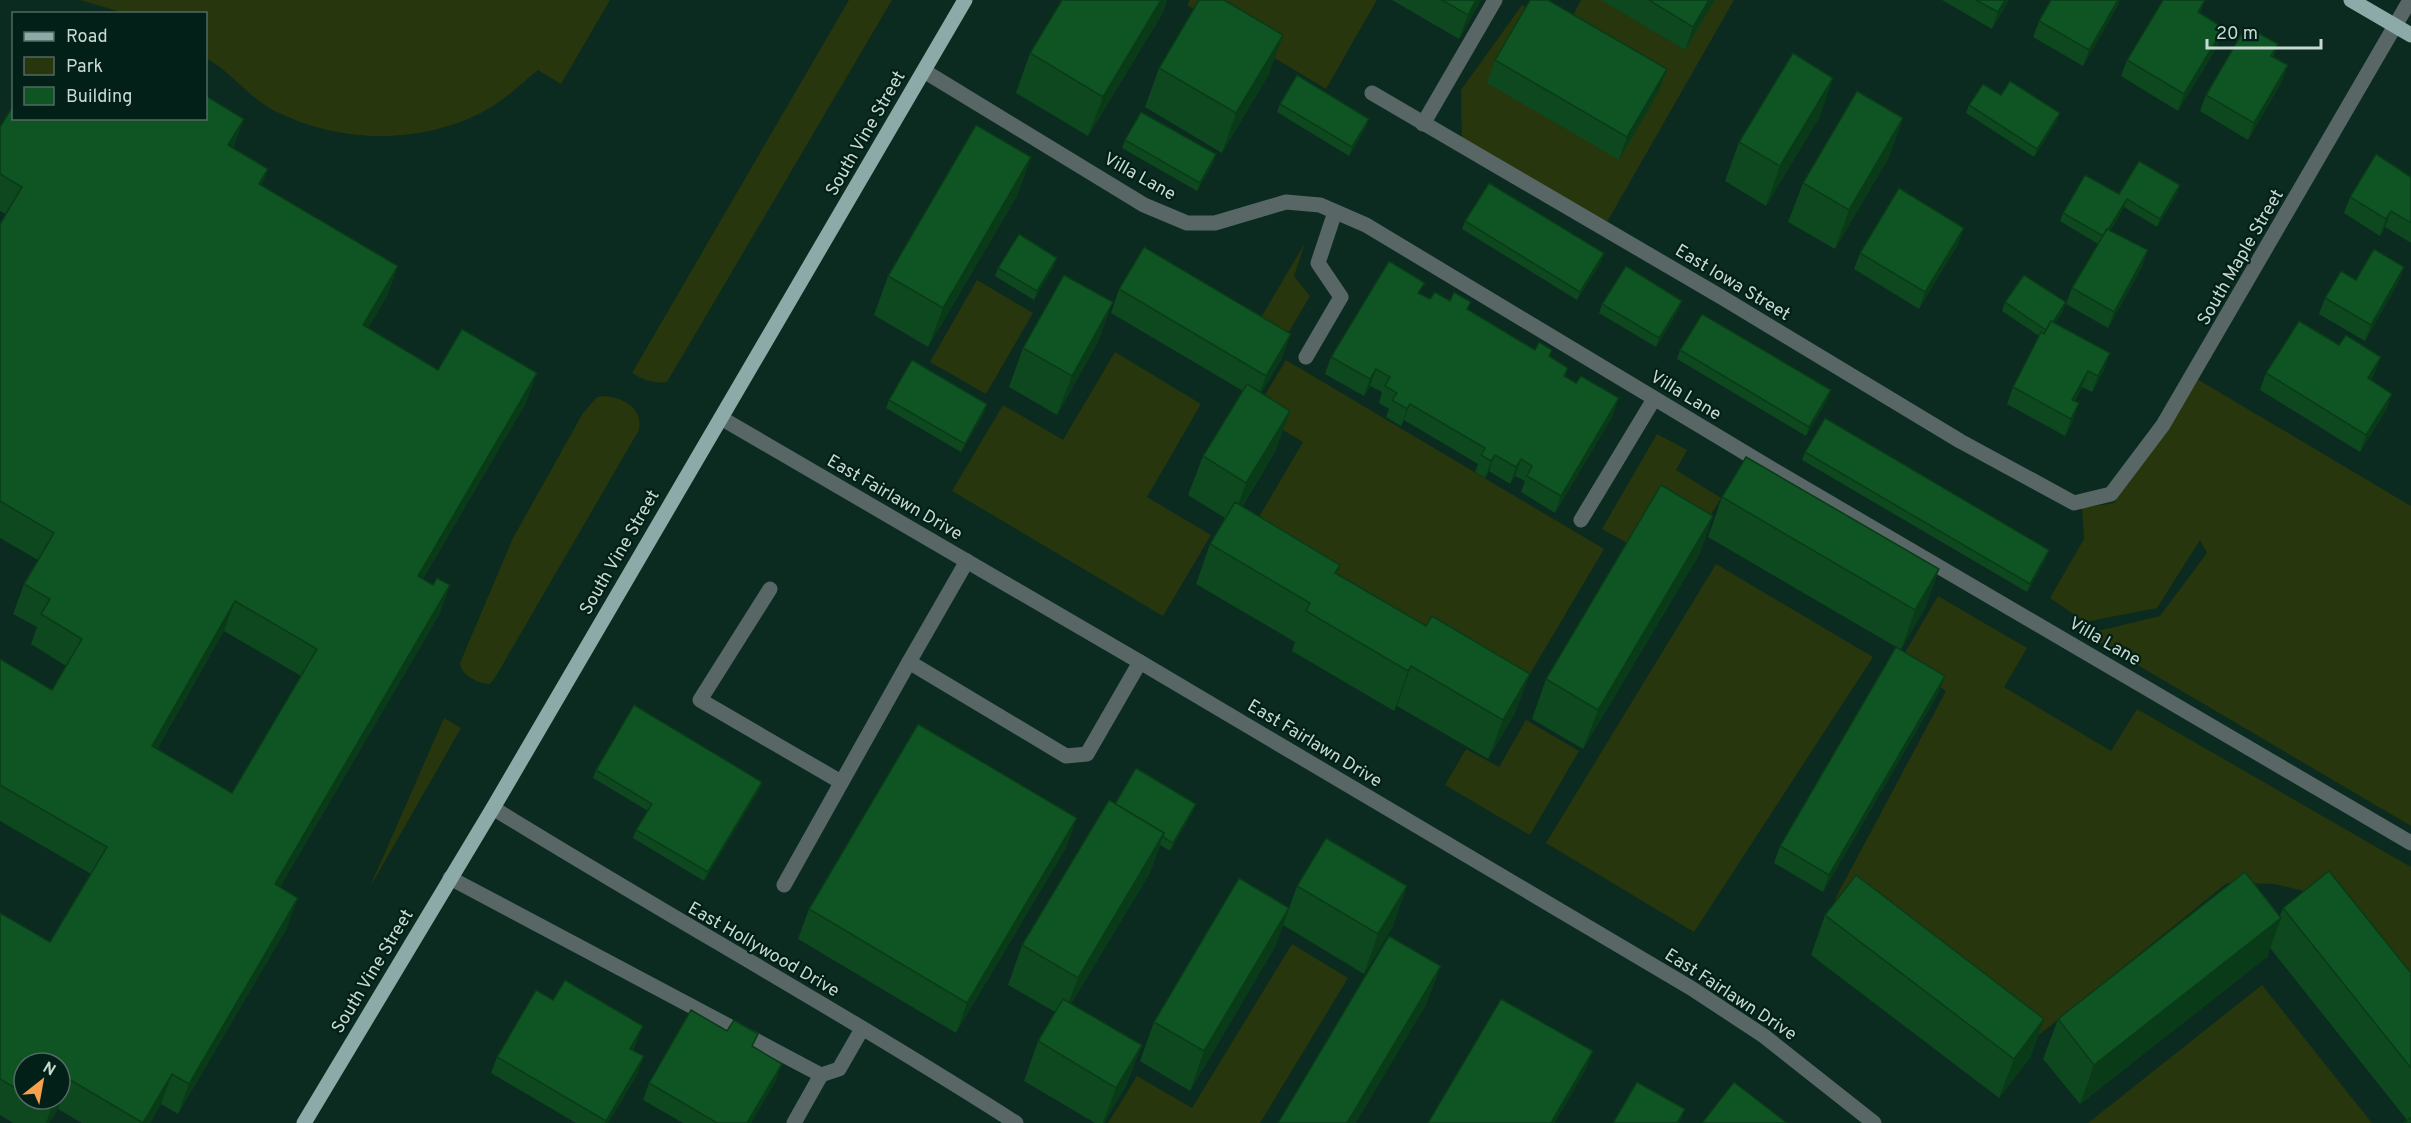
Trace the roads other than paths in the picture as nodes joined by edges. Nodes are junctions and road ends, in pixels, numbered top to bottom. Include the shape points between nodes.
1 (965, 0) edge
2 (1495, 0) edge
3 (2351, 0) edge
4 (2410, 0) edge
5 (2396, 26) junction
6 (2411, 35) edge
7 (924, 71) junction
8 (1372, 93) dead end
9 (1423, 124) junction
10 (1335, 212) junction
11 (1306, 357) dead end
12 (1654, 399) junction
13 (721, 418) junction
14 (2074, 503) joint
15 (1581, 520) dead end
16 (966, 561) junction
17 (770, 589) dead end
18 (909, 662) junction
19 (1140, 662) junction
20 (841, 782) junction
21 (493, 808) junction
22 (2411, 843) edge
23 (450, 878) junction
24 (784, 885) dead end
25 (862, 1029) junction
26 (821, 1075) junction
27 (304, 1123) edge
28 (794, 1123) edge
29 (1016, 1123) edge
30 (1874, 1123) edge

1 - 7 main road, South Vine Street
2 - 9 street
3 - 5 main road
4 - 5 street, South Maple Street
5 - 6 main road
5 - 14 street, South Maple Street via 2163,425 2111,494
7 - 10 street, Villa Lane via 1144,205 1187,223 1215,223 1286,202 1320,205
7 - 13 main road, South Vine Street
8 - 9 street, East Iowa Street
9 - 14 street, East Iowa Street via 1960,441
10 - 11 street via 1318,263 1341,297
10 - 12 street, Villa Lane via 1366,225
12 - 15 street
12 - 22 street, Villa Lane
13 - 16 street, East Fairlawn Drive
13 - 21 main road, South Vine Street
16 - 18 street
16 - 19 street, East Fairlawn Drive
17 - 20 street via 700,700
18 - 19 street via 1066,756 1087,754
18 - 20 street
19 - 30 street, East Fairlawn Drive via 1691,988 1764,1036
20 - 24 street
21 - 23 main road, South Vine Street
21 - 25 street, East Hollywood Drive
23 - 26 street
23 - 27 main road, South Vine Street
25 - 26 street via 839,1069
25 - 29 street, East Hollywood Drive
26 - 28 street

